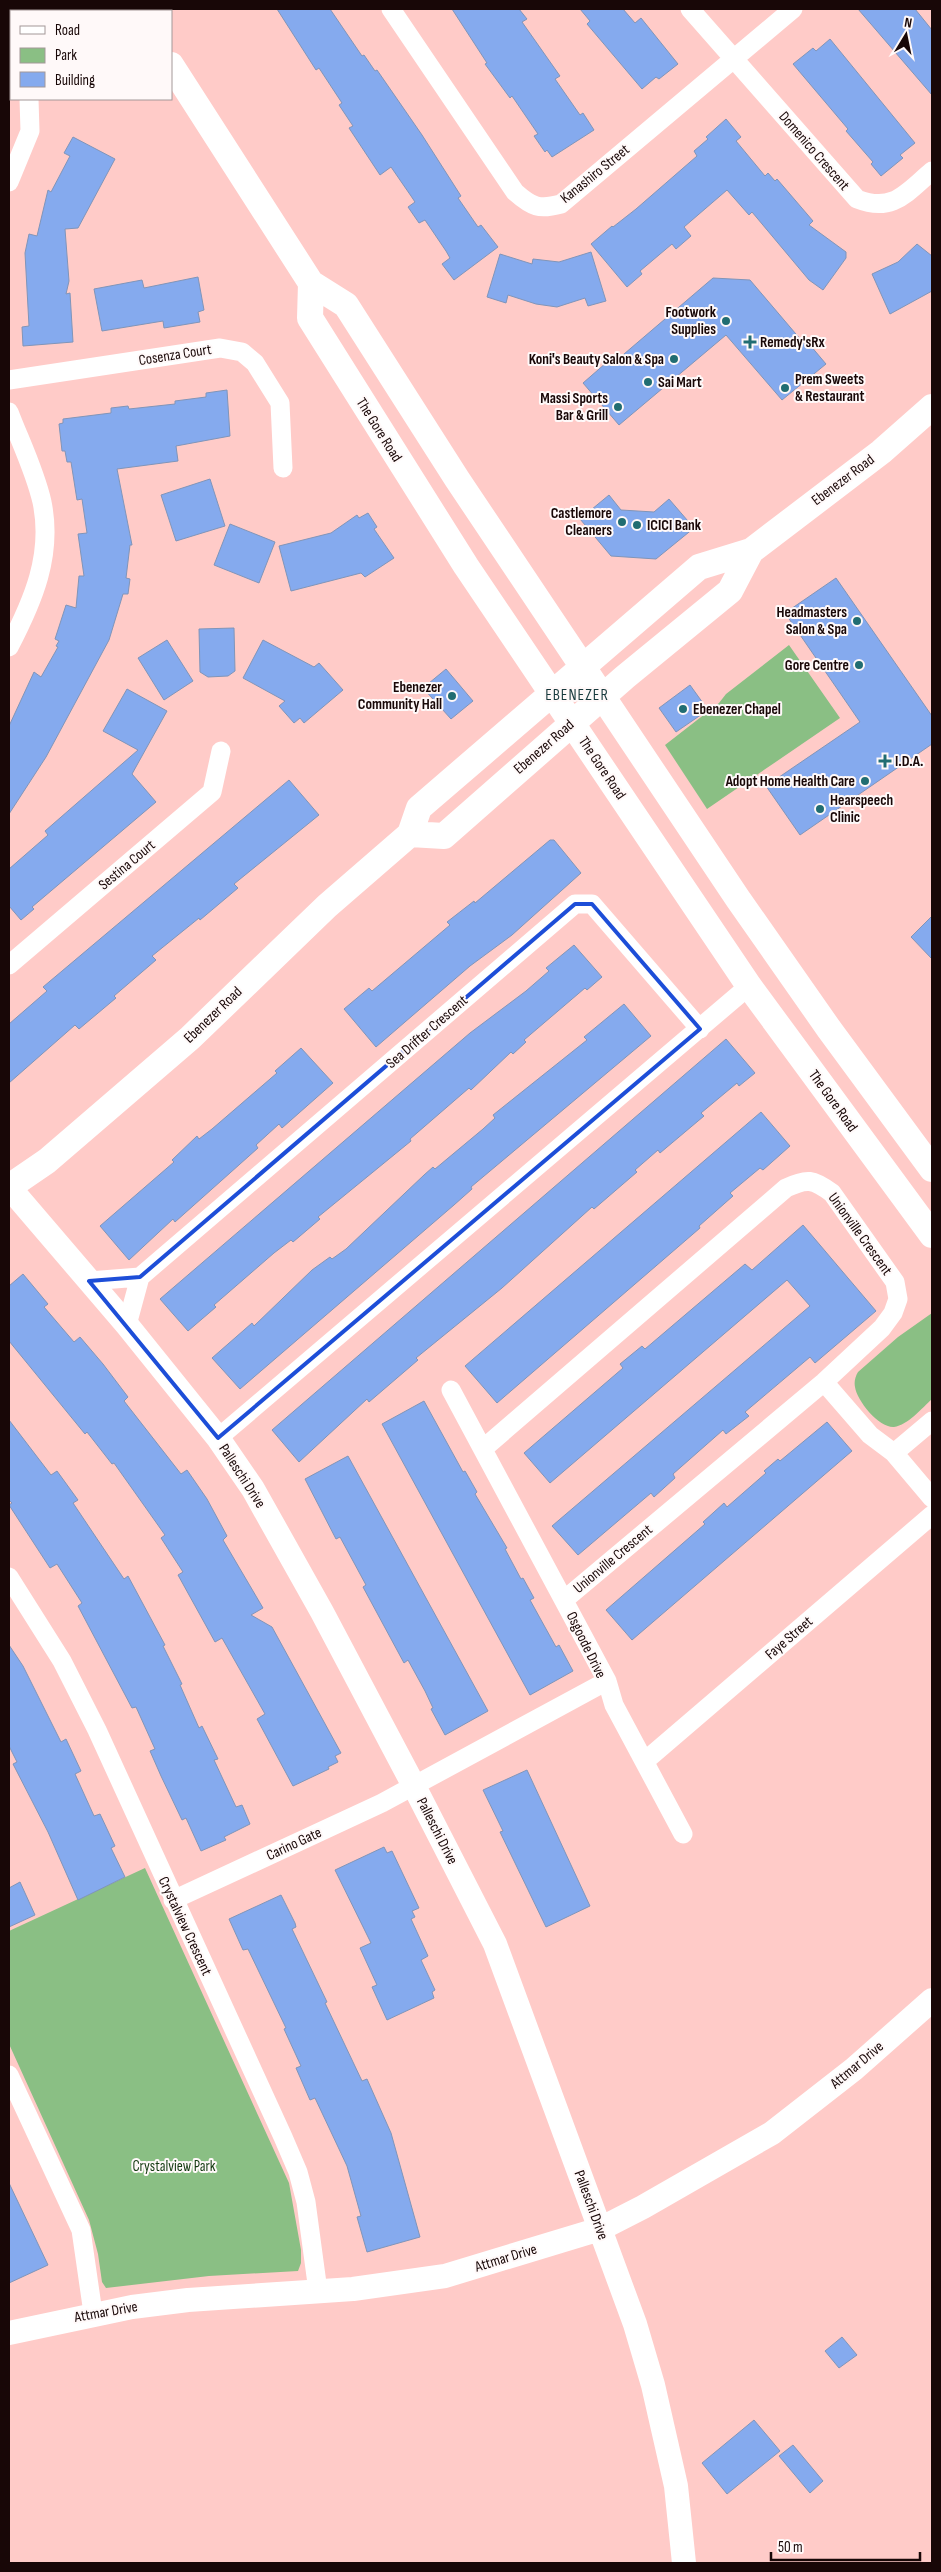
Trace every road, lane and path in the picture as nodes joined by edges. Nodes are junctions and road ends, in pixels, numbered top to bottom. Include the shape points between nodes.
1 (391, 9) edge
2 (690, 9) edge
3 (793, 9) edge
4 (733, 59) junction
5 (172, 67) edge
6 (29, 100) edge
7 (932, 171) edge
8 (9, 182) edge
9 (311, 283) junction
10 (9, 380) edge
11 (932, 407) edge
12 (9, 412) edge
13 (283, 468) dead end
14 (751, 551) junction
15 (9, 647) edge
16 (581, 667) junction
17 (551, 693) junction
18 (602, 697) junction
19 (572, 723) junction
20 (221, 751) dead end
21 (410, 834) junction
22 (9, 965) edge
23 (749, 986) junction
24 (700, 1029) junction
25 (932, 1168) edge
26 (9, 1187) edge
27 (932, 1235) edge
28 (140, 1277) junction
29 (89, 1281) junction
30 (127, 1325) junction
31 (824, 1382) junction
32 (451, 1390) dead end
33 (932, 1421) edge
34 (218, 1438) junction
35 (484, 1448) junction
36 (894, 1454) junction
37 (932, 1498) edge
38 (932, 1515) edge
39 (9, 1577) edge
40 (564, 1600) junction
41 (607, 1681) junction
42 (645, 1761) junction
43 (414, 1786) junction
44 (683, 1834) dead end
45 (174, 1900) junction
46 (932, 2000) edge
47 (9, 2075) edge
48 (600, 2229) junction
49 (318, 2291) junction
50 (93, 2313) junction
51 (9, 2333) edge
52 (684, 2563) edge

1 - 4 street, Kanashiro Street via 515,192 529,204 546,208 561,204
2 - 4 street, Domenico Crescent
3 - 4 street, Kanashiro Street
4 - 7 street, Domenico Crescent via 857,199 870,204 896,202
5 - 9 main road
6 - 8 street via 30,131
9 - 16 main road via 346,304
9 - 17 main road, The Gore Road via 310,318 407,476
10 - 13 street, Cosenza Court via 220,348 242,352 255,363 280,403
11 - 14 main road, Ebenezer Road via 880,452
12 - 15 street via 42,501 45,539 43,560 29,608
14 - 16 main road, Ebenezer Road via 699,567
14 - 18 main road, Ebenezer Road via 730,590
16 - 17 main road, Ebenezer Road
16 - 18 main road
17 - 19 main road, The Gore Road
17 - 21 main road, Ebenezer Road via 419,808
18 - 19 main road, Ebenezer Road
18 - 25 main road via 823,1021
19 - 21 main road, Ebenezer Road via 444,836
19 - 23 main road, The Gore Road
20 - 22 street, Sestina Court via 212,792
21 - 26 main road, Ebenezer Road via 327,906 183,1044 47,1161
23 - 24 street
23 - 27 main road, The Gore Road
24 - 28 street, Sea Drifter Crescent via 592,904 575,904
24 - 34 street
26 - 29 street, Palleschi Drive
28 - 29 street
28 - 30 street
29 - 30 street, Palleschi Drive
30 - 34 street, Palleschi Drive
31 - 35 street, Unionville Crescent via 882,1328 893,1313 898,1298 895,1282 832,1193 817,1182 802,1181 786,1188
31 - 36 street via 870,1435
31 - 40 street, Unionville Crescent
32 - 35 street, Osgoode Drive
33 - 36 street
34 - 43 street, Palleschi Drive via 267,1514
35 - 40 street, Osgoode Drive
36 - 37 street
38 - 42 street, Faye Street
39 - 45 street, Crystalview Crescent via 62,1661
40 - 41 street, Osgoode Drive
41 - 42 street via 614,1705
41 - 43 street, Osgoode Drive
42 - 44 street
43 - 45 street, Carino Gate
43 - 48 street, Palleschi Drive via 495,1944
45 - 49 street, Crystalview Crescent via 298,2172 306,2202
46 - 48 street, Attmar Drive via 854,2069 772,2133
47 - 50 street via 81,2230
48 - 49 street, Attmar Drive via 445,2276
48 - 52 street, Palleschi Drive via 654,2385 676,2486
49 - 50 street, Attmar Drive via 188,2300
50 - 51 street, Attmar Drive

